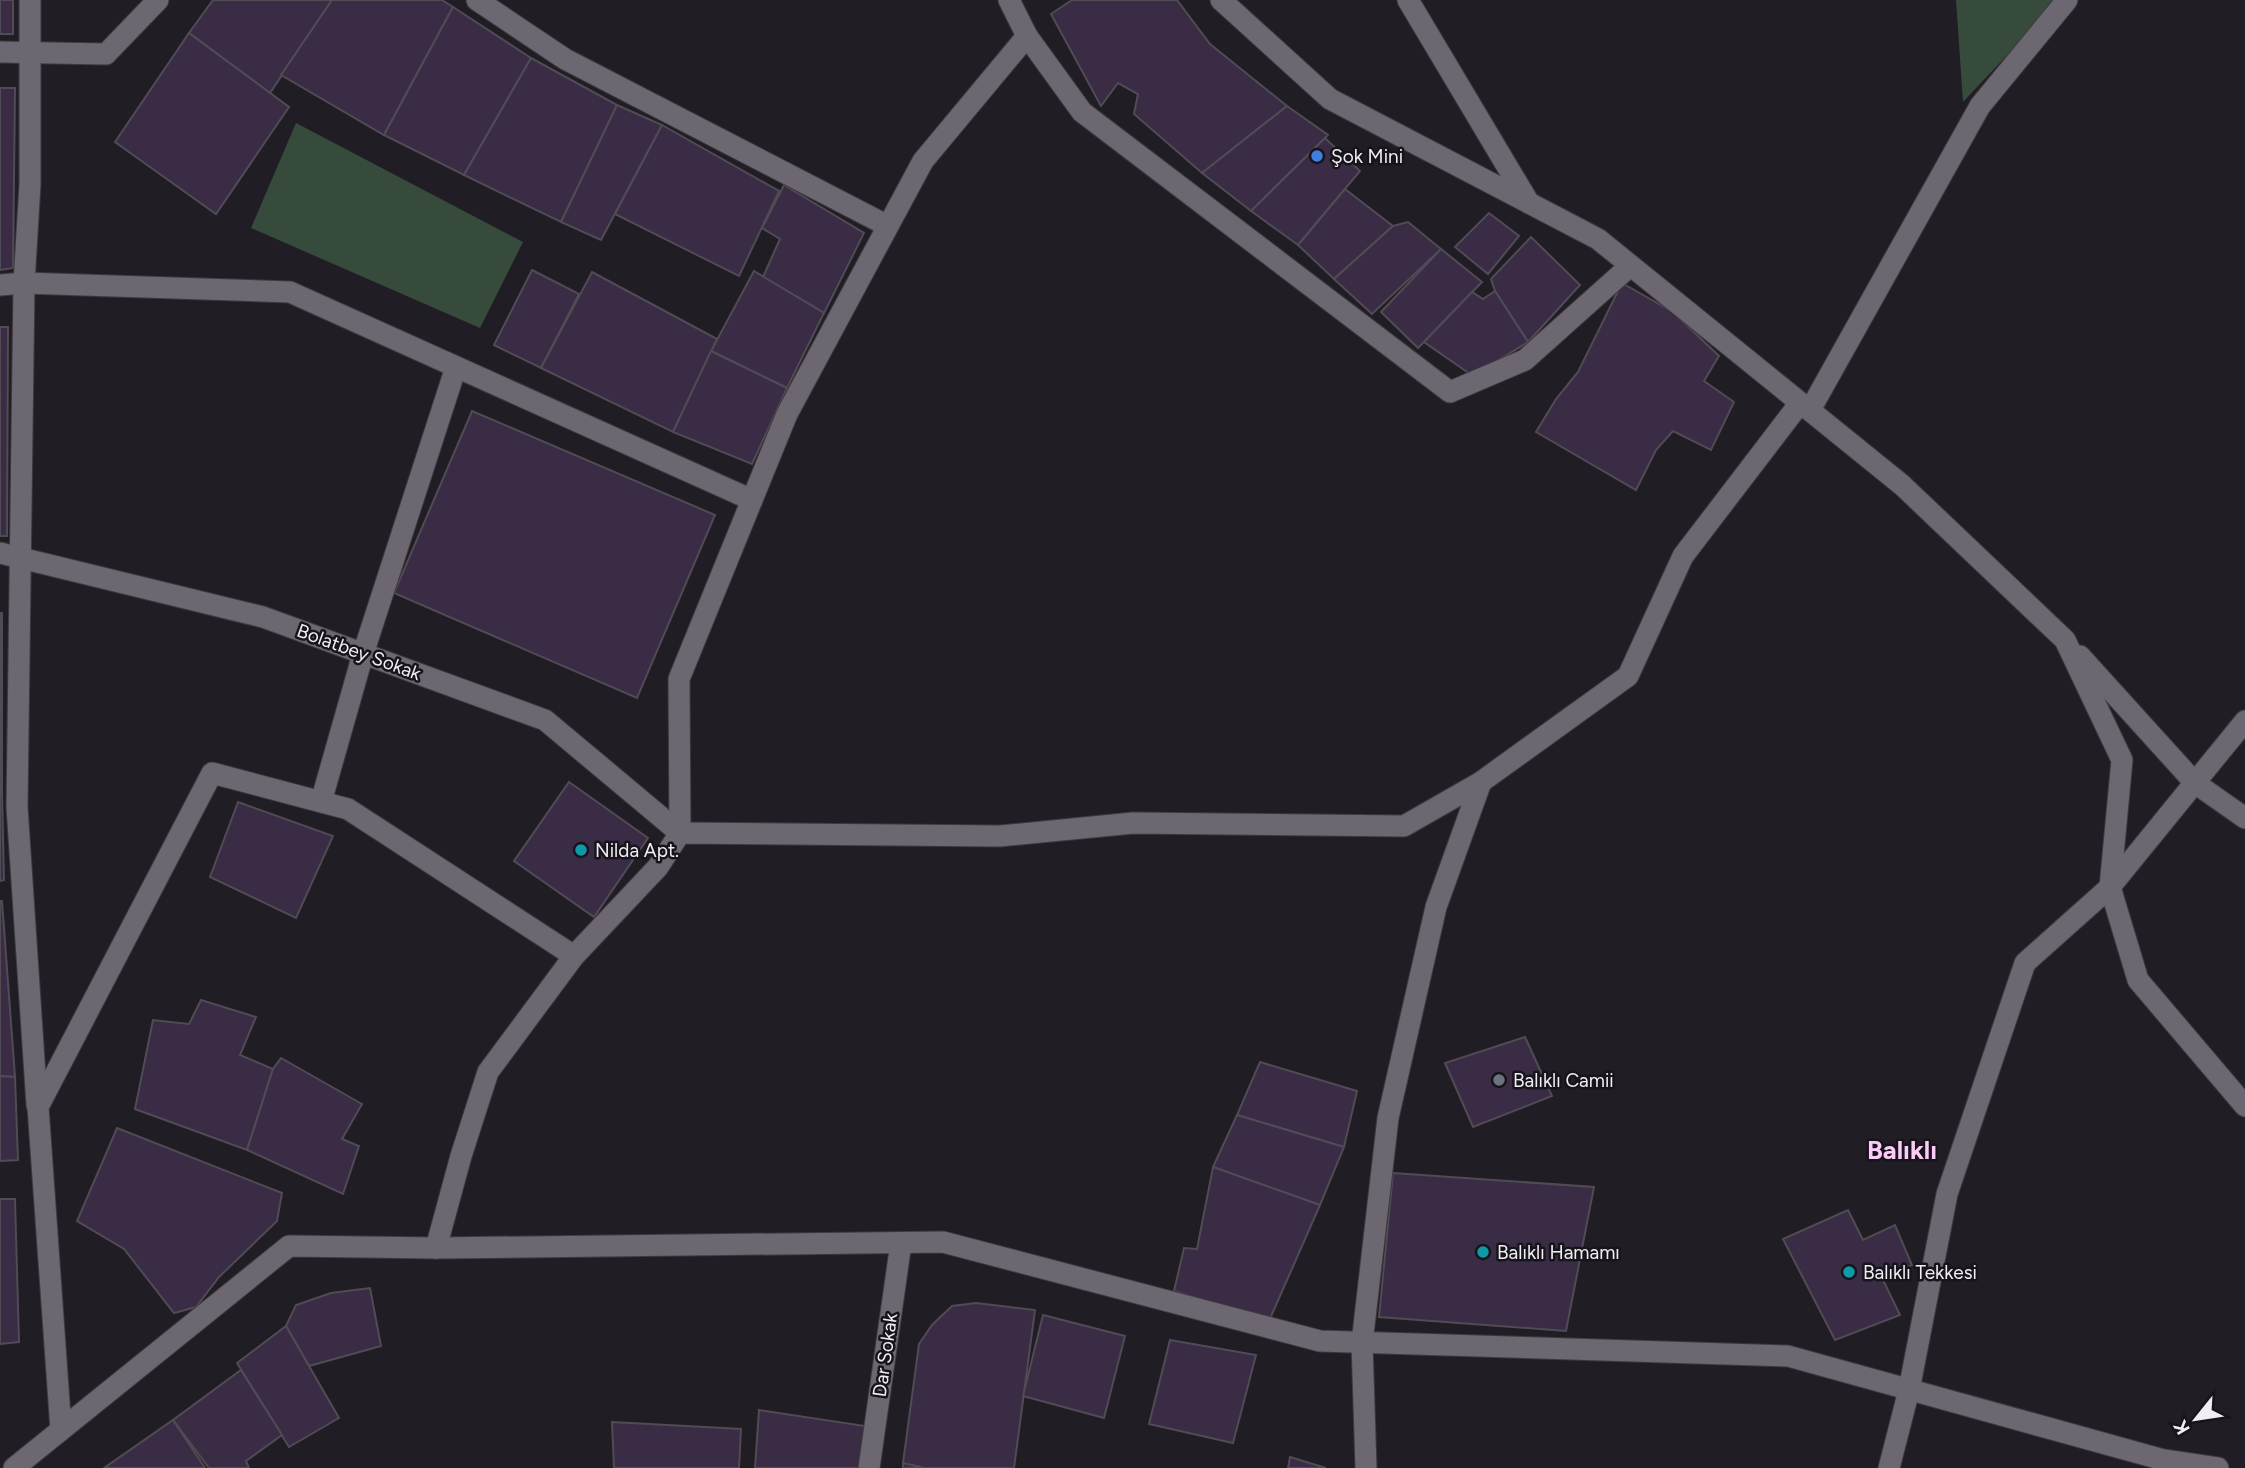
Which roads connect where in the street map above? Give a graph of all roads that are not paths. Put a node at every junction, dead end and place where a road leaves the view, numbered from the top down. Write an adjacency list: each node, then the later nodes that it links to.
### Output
1 (30, 0): 10 (street)
2 (158, 0): 10 (street)
3 (477, 0): 12 (street)
4 (1009, 0): 8 (street)
5 (1221, 0): 11 (street)
6 (1408, 0): 11 (street)
7 (2067, 0): 17 (street)
8 (1027, 36): 12 (street); 13 (street)
9 (0, 52): 10 (street)
10 (30, 52): 14 (street)
11 (1529, 203): 13 (street)
12 (888, 226): 18 (street)
13 (1630, 266): 17 (street)
14 (24, 283): 15 (street); 16 (street); 19 (street)
15 (0, 285)
16 (456, 367): 18 (street); 21 (street)
17 (1805, 407): 20 (street); 23 (street)
18 (752, 500): 27 (street)
19 (9, 555): 21 (street, Bolatbey Sokak); 31 (street)
20 (2066, 640): 24 (street); 28 (street)
21 (363, 654): 25 (street); 27 (street, Bolatbey Sokak)
22 (2245, 722): 24 (street)
23 (1481, 782): 27 (street); 34 (street)
24 (2195, 783): 26 (street); 28 (street)
25 (321, 802): 29 (street); 31 (street)
26 (2245, 818)
27 (680, 833): 29 (street)
28 (2110, 887): 30 (street); 35 (street)
29 (574, 956): 33 (street)
30 (2245, 1106)
31 (38, 1107): 36 (street)
32 (901, 1243): 33 (street); 34 (street); 38 (street, Dar Sokak)
33 (436, 1248): 36 (street)
34 (1362, 1343): 35 (street); 39 (street)
35 (1909, 1390): 40 (street); 41 (street)
36 (61, 1430): 37 (street)
37 (14, 1468)
38 (869, 1468)
39 (1366, 1468)
40 (1889, 1468)
41 (2218, 1468)

